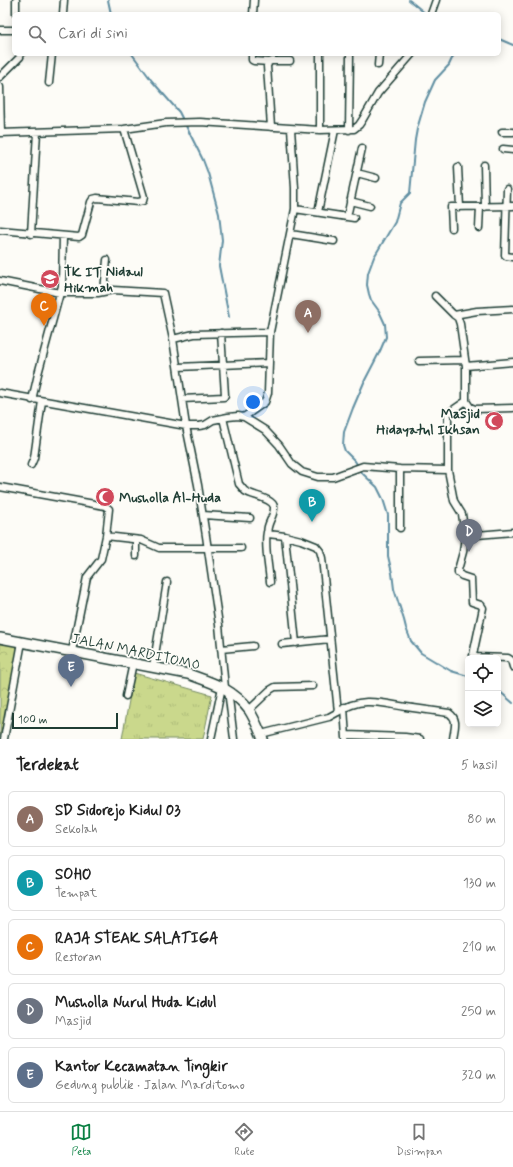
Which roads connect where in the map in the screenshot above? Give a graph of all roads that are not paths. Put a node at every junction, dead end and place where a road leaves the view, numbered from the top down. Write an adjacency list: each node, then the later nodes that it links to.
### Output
1 (16, 0): 5 (street)
2 (64, 0): 6 (street)
3 (254, 0): 7 (street)
4 (436, 0): 8 (street)
5 (16, 12)
6 (63, 12)
7 (253, 12)
8 (432, 12)
9 (0, 30): 10 (street)
10 (12, 30)
11 (21, 56): 21 (street)
12 (52, 56): 22 (street)
13 (252, 56): 19 (street)
14 (320, 56): 27 (street)
15 (350, 56): 29 (street)
16 (379, 56): 20 (street)
17 (410, 56): 29 (street)
18 (290, 61): 19 (street)
19 (269, 62): 25 (street)
20 (378, 65)
21 (0, 77)
22 (49, 82)
23 (0, 87): 33 (street)
24 (124, 128): 25 (street); 30 (street); 56 (street)
25 (271, 128): 26 (street)
26 (291, 129): 27 (street); 47 (street)
27 (320, 130): 28 (street)
28 (335, 130): 29 (street); 48 (street)
29 (349, 130)
30 (37, 132): 33 (street); 54 (street)
31 (502, 132): 32 (street)
32 (513, 132)
33 (1, 133)
34 (362, 148): 39 (street)
35 (503, 149): 36 (street)
36 (513, 150)
37 (484, 165): 46 (street)
38 (458, 167): 45 (street)
39 (357, 173): 40 (street); 42 (street)
40 (376, 178)
41 (507, 190): 44 (street)
42 (350, 201): 43 (street); 49 (street)
43 (370, 206)
44 (510, 206): 46 (street); 58 (street)
45 (460, 207): 46 (street); 51 (street)
46 (483, 207): 52 (street)
47 (295, 209): 48 (street); 55 (street)
48 (318, 212): 49 (street)
49 (346, 217): 50 (street)
50 (354, 218)
51 (452, 228)
52 (479, 228)
53 (0, 230): 54 (street)
54 (31, 234): 56 (street)
55 (291, 234): 57 (street); 66 (street)
56 (63, 236): 62 (street)
57 (334, 241)
58 (513, 257)
59 (107, 260): 61 (street)
60 (0, 281): 62 (street)
61 (104, 291): 62 (street); 68 (street)
62 (60, 293): 77 (street)
63 (435, 296): 65 (street)
64 (513, 309): 65 (street)
65 (454, 315): 72 (street)
66 (270, 332): 67 (street); 71 (street)
67 (221, 333): 68 (street); 73 (street)
68 (173, 339): 74 (street)
69 (419, 361): 72 (street)
70 (513, 362): 72 (street)
71 (268, 363): 73 (street); 81 (street)
72 (466, 363): 79 (street)
73 (223, 365): 74 (street); 76 (street)
74 (178, 367): 76 (street)
75 (0, 393): 77 (street)
76 (182, 399): 83 (street)
77 (32, 400): 78 (street)
78 (42, 401): 83 (street); 84 (street)
79 (466, 401): 80 (street); 86 (street)
80 (513, 408)
81 (244, 417): 82 (street); 85 (street)
82 (223, 418): 83 (street); 91 (street)
83 (186, 426): 88 (street)
84 (31, 465)
85 (400, 469): 86 (street); 90 (street)
86 (448, 470): 95 (street)
87 (0, 487): 93 (street)
88 (203, 515): 89 (street); 97 (street)
89 (250, 518)
90 (400, 528)
91 (267, 532): 94 (street); 101 (street)
92 (513, 532): 95 (street)
93 (106, 536): 96 (street); 109 (street)
94 (285, 536): 103 (street); 105 (street)
95 (465, 536): 112 (street)
96 (136, 540): 97 (street); 99 (street)
97 (208, 548): 98 (street); 108 (street)
98 (241, 548)
99 (136, 556)
100 (167, 582): 111 (street)
101 (270, 582)
102 (0, 638): 104 (street, JALAN MARDITOMO)
103 (330, 639): 105 (street); 118 (street)
104 (22, 642): 109 (street, JALAN MARDITOMO); 121 (street)
105 (296, 643): 106 (street)
106 (282, 644)
107 (253, 646): 108 (street)
108 (221, 649): 114 (street)
109 (72, 651): 110 (street, JALAN MARDITOMO)
110 (133, 663): 111 (street, JALAN MARDITOMO); 115 (street)
111 (154, 667): 114 (street, JALAN MARDITOMO)
112 (513, 667)
113 (313, 686): 117 (street)
114 (225, 688): 117 (street, JALAN MARDITOMO); 122 (street); 123 (street)
115 (126, 696)
116 (344, 707): 118 (street); 120 (street); 125 (street)
117 (249, 710): 119 (street, JALAN MARDITOMO)
118 (338, 712): 119 (street)
119 (262, 736)
120 (346, 737): 124 (street)
121 (4, 739)
122 (211, 739)
123 (234, 739)
124 (420, 739)
125 (453, 739)

